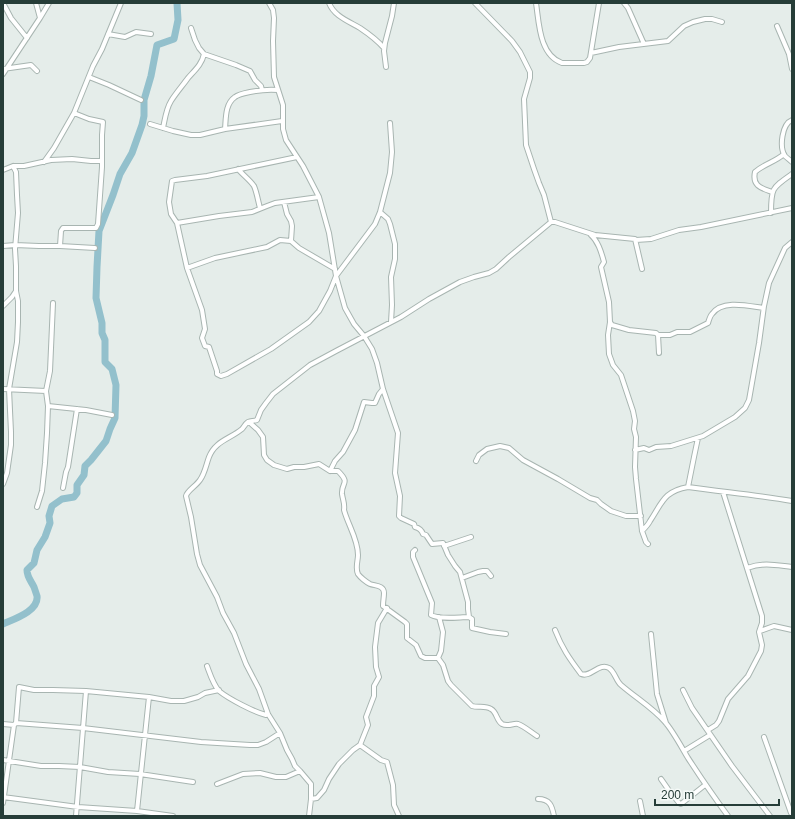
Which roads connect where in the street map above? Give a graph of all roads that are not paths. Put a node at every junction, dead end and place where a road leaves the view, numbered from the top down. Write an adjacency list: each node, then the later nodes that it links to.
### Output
1 (3, 3): 18 (street)
2 (36, 3): 12 (street)
3 (49, 3): 12 (street)
4 (121, 3): 16 (street)
5 (329, 3): 20 (street)
6 (394, 3): 20 (street)
7 (475, 3): 55 (street)
8 (536, 3): 21 (street)
9 (599, 3): 21 (street)
10 (624, 3): 19 (street)
11 (271, 4): 30 (street)
12 (40, 18): 18 (street)
13 (722, 22): 19 (street)
14 (777, 26): 25 (street)
15 (191, 28): 22 (street)
16 (108, 34): 17 (street); 28 (street)
17 (152, 34)
18 (27, 38): 24 (street)
19 (644, 44): 21 (street)
20 (384, 48): 23 (street)
21 (591, 53)
22 (204, 54): 29 (street); 37 (street)
23 (386, 67)
24 (5, 69): 26 (street); 27 (street)
25 (792, 70)
26 (37, 71)
27 (3, 74)
28 (89, 77): 31 (street); 32 (street)
29 (262, 90): 30 (street); 38 (street)
30 (278, 90): 34 (street)
31 (141, 100)
32 (74, 113): 41 (street); 42 (street)
33 (792, 120): 39 (street)
34 (282, 121): 38 (street); 40 (street)
35 (390, 123): 53 (street)
36 (150, 124): 37 (street)
37 (163, 128): 38 (street)
38 (225, 129)
39 (784, 154): 43 (street); 48 (street)
40 (297, 158): 45 (street); 49 (street)
41 (101, 161): 42 (street); 63 (street)
42 (44, 162): 44 (street)
43 (792, 162)
44 (13, 166): 46 (street); 61 (street)
45 (238, 169): 51 (street); 56 (street)
46 (3, 170)
47 (792, 174): 48 (street)
48 (772, 192): 54 (street)
49 (319, 198): 50 (street); 66 (street)
50 (284, 202): 51 (street); 59 (street)
51 (260, 208): 56 (street)
52 (792, 208): 54 (street)
53 (380, 212): 68 (street); 73 (street)
54 (770, 213): 58 (street)
55 (551, 222): 57 (street); 73 (street)
56 (177, 223): 65 (street)
57 (586, 232): 58 (street); 74 (street)
58 (636, 240): 67 (street)
59 (291, 241): 65 (street); 66 (street)
60 (792, 242): 72 (street)
61 (15, 245): 62 (street); 63 (street); 69 (street)
62 (3, 246)
63 (60, 246): 64 (street)
64 (95, 248)
65 (187, 268): 68 (street)
66 (335, 269): 68 (street)
67 (642, 269)
68 (336, 276): 76 (street)
69 (16, 290): 71 (street); 79 (street)
70 (53, 303): 81 (street)
71 (3, 306)
72 (764, 308): 75 (street); 86 (street)
73 (391, 322): 76 (street)
74 (610, 322): 75 (street); 87 (street)
75 (658, 335): 77 (street)
76 (364, 336): 80 (street); 85 (street)
77 (659, 353)
78 (3, 389): 79 (street)
79 (9, 389): 81 (street); 90 (street)
80 (382, 389): 89 (street); 100 (street)
81 (46, 391): 82 (street)
82 (48, 406): 83 (street); 95 (street)
83 (77, 409): 84 (street); 92 (street)
84 (112, 415)
85 (248, 422): 89 (street); 120 (street)
86 (698, 438): 87 (street); 91 (street)
87 (635, 450): 96 (street)
88 (476, 461): 96 (street)
89 (330, 471): 106 (street)
90 (3, 484)
91 (688, 487): 93 (street); 97 (street)
92 (63, 488)
93 (723, 492): 94 (street); 103 (street)
94 (792, 501)
95 (37, 507)
96 (640, 516): 97 (street)
97 (642, 531): 99 (street)
98 (471, 537): 100 (street)
99 (648, 544)
100 (444, 546): 105 (street)
101 (415, 550): 107 (street)
102 (792, 567): 103 (street)
103 (747, 568): 111 (street)
104 (491, 576): 105 (street)
105 (462, 578): 108 (street)
106 (387, 608): 114 (street); 130 (street)
107 (439, 617): 108 (street); 114 (street)
108 (469, 617): 112 (street)
109 (555, 630): 121 (street)
110 (792, 630): 111 (street)
111 (760, 631): 125 (street)
112 (506, 634)
113 (651, 634): 121 (street)
114 (438, 658): 128 (street)
115 (207, 666): 116 (street)
116 (219, 690): 119 (street); 120 (street)
117 (684, 690): 125 (street)
118 (86, 691): 119 (street); 123 (street); 124 (street)
119 (149, 697): 127 (street)
120 (268, 714): 126 (street)
121 (666, 723): 131 (street)
122 (3, 724): 123 (street)
123 (15, 724): 124 (street); 133 (street)
124 (83, 728): 127 (street); 134 (street)
125 (709, 732): 131 (street); 156 (street)
126 (280, 733): 127 (street); 135 (street)
127 (145, 735): 136 (street)
128 (537, 736)
129 (764, 737): 148 (street)
130 (360, 745): 142 (street); 152 (street)
131 (684, 751): 140 (street)
132 (3, 760): 133 (street)
133 (9, 761): 134 (street); 141 (street)
134 (80, 767): 136 (street); 146 (street)
135 (300, 771): 139 (street); 142 (street)
136 (140, 774): 138 (street); 147 (street)
137 (660, 779): 140 (street)
138 (193, 782)
139 (218, 784)
140 (705, 784): 155 (street)
141 (3, 797): 145 (street); 146 (street)
142 (311, 799): 151 (street)
143 (538, 799): 153 (street)
144 (640, 801): 154 (street)
145 (3, 804)
146 (78, 807): 147 (street); 149 (street)
147 (137, 811): 150 (street)
148 (791, 813): 157 (street)
149 (76, 816)
150 (173, 816)
151 (309, 816)
152 (399, 816)
153 (554, 816)
154 (643, 816)
155 (728, 816)
156 (770, 816)
157 (785, 816)

